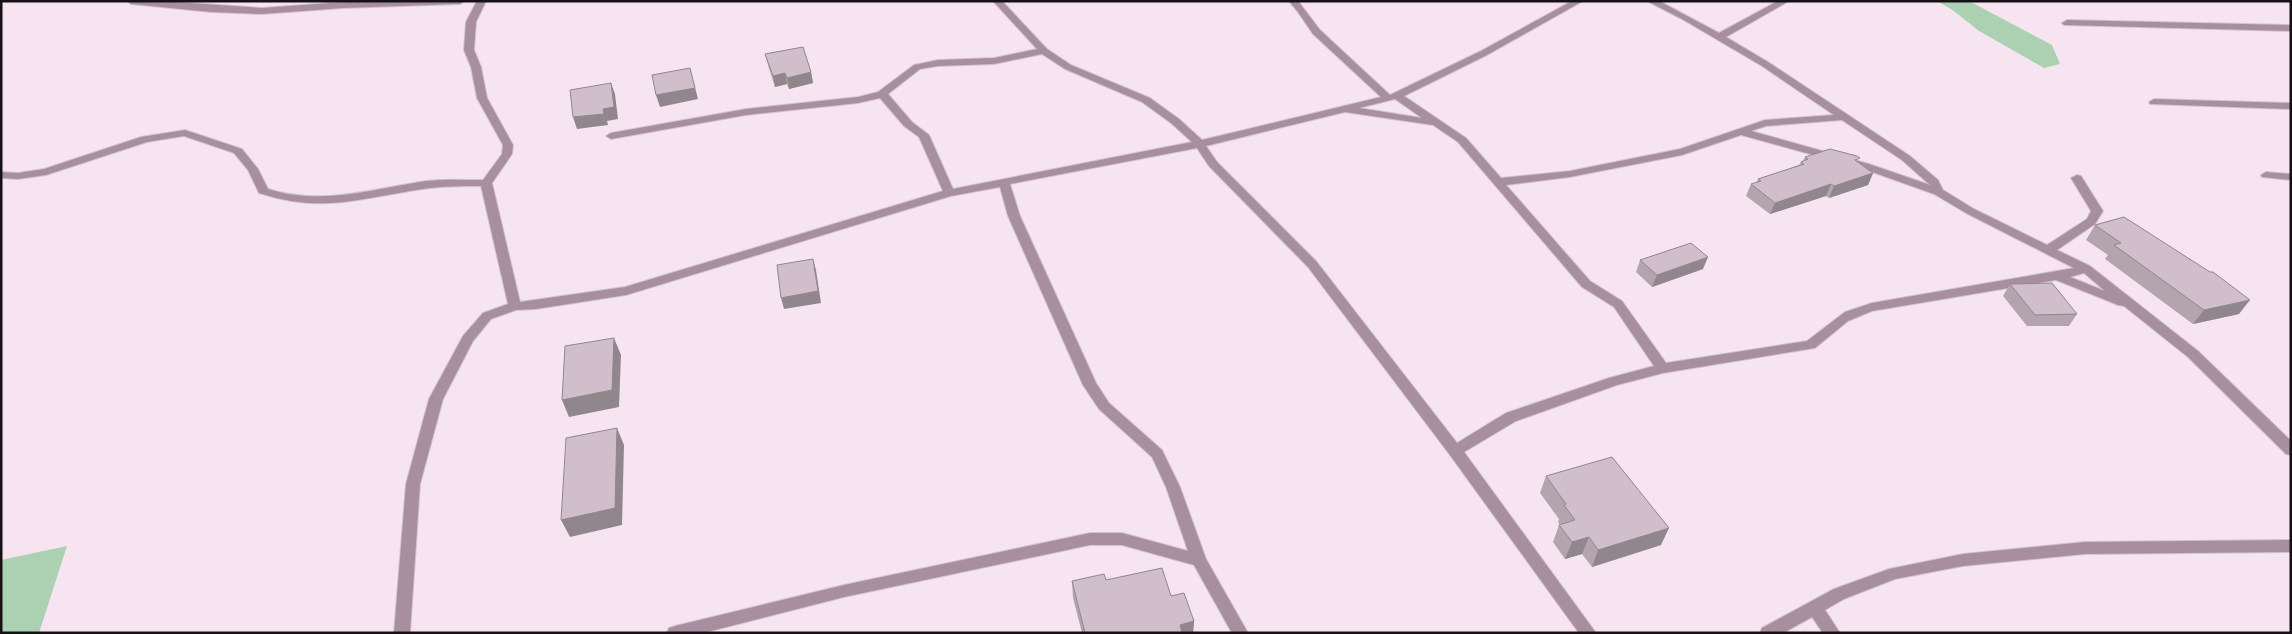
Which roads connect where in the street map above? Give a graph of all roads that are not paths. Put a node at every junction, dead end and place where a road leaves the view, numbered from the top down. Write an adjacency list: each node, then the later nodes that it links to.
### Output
1 (132, 1): 2 (street)
2 (460, 1)
3 (482, 1): 28 (street)
4 (997, 1): 12 (street)
5 (1293, 1): 14 (street)
6 (1579, 1): 14 (street)
7 (1651, 1): 11 (street)
8 (1785, 1): 11 (street)
9 (2067, 22): 10 (street)
10 (2291, 28)
11 (1720, 36): 18 (street)
12 (1044, 51): 13 (street); 22 (street)
13 (882, 94): 21 (street); 31 (street)
14 (1393, 97): 17 (street); 19 (street)
15 (2154, 102): 16 (street)
16 (2291, 106)
17 (1342, 109): 19 (street); 22 (street)
18 (1843, 116): 20 (street); 30 (street)
19 (1436, 123): 27 (street)
20 (1741, 132): 27 (street); 30 (street)
21 (611, 136)
22 (1200, 144): 29 (street); 39 (street)
23 (1, 175): 28 (street)
24 (2266, 175): 25 (street)
25 (2291, 177)
26 (2077, 178): 32 (street)
27 (1499, 182): 37 (street)
28 (486, 183): 35 (street)
29 (1004, 183): 31 (street); 41 (street)
30 (1938, 192): 32 (street)
31 (949, 193): 35 (street)
32 (2048, 250): 33 (street)
33 (2086, 269): 34 (street); 36 (street)
34 (2057, 276): 36 (street); 37 (street)
35 (515, 306): 43 (street)
36 (2137, 308): 38 (street)
37 (1663, 368): 39 (street)
38 (2291, 450)
39 (1455, 451): 46 (street)
40 (2291, 546): 42 (street)
41 (1199, 560): 44 (street); 45 (street)
42 (1814, 608): 47 (street); 48 (street)
43 (402, 633)
44 (675, 633)
45 (1240, 633)
46 (1588, 633)
47 (1768, 633)
48 (1832, 633)

